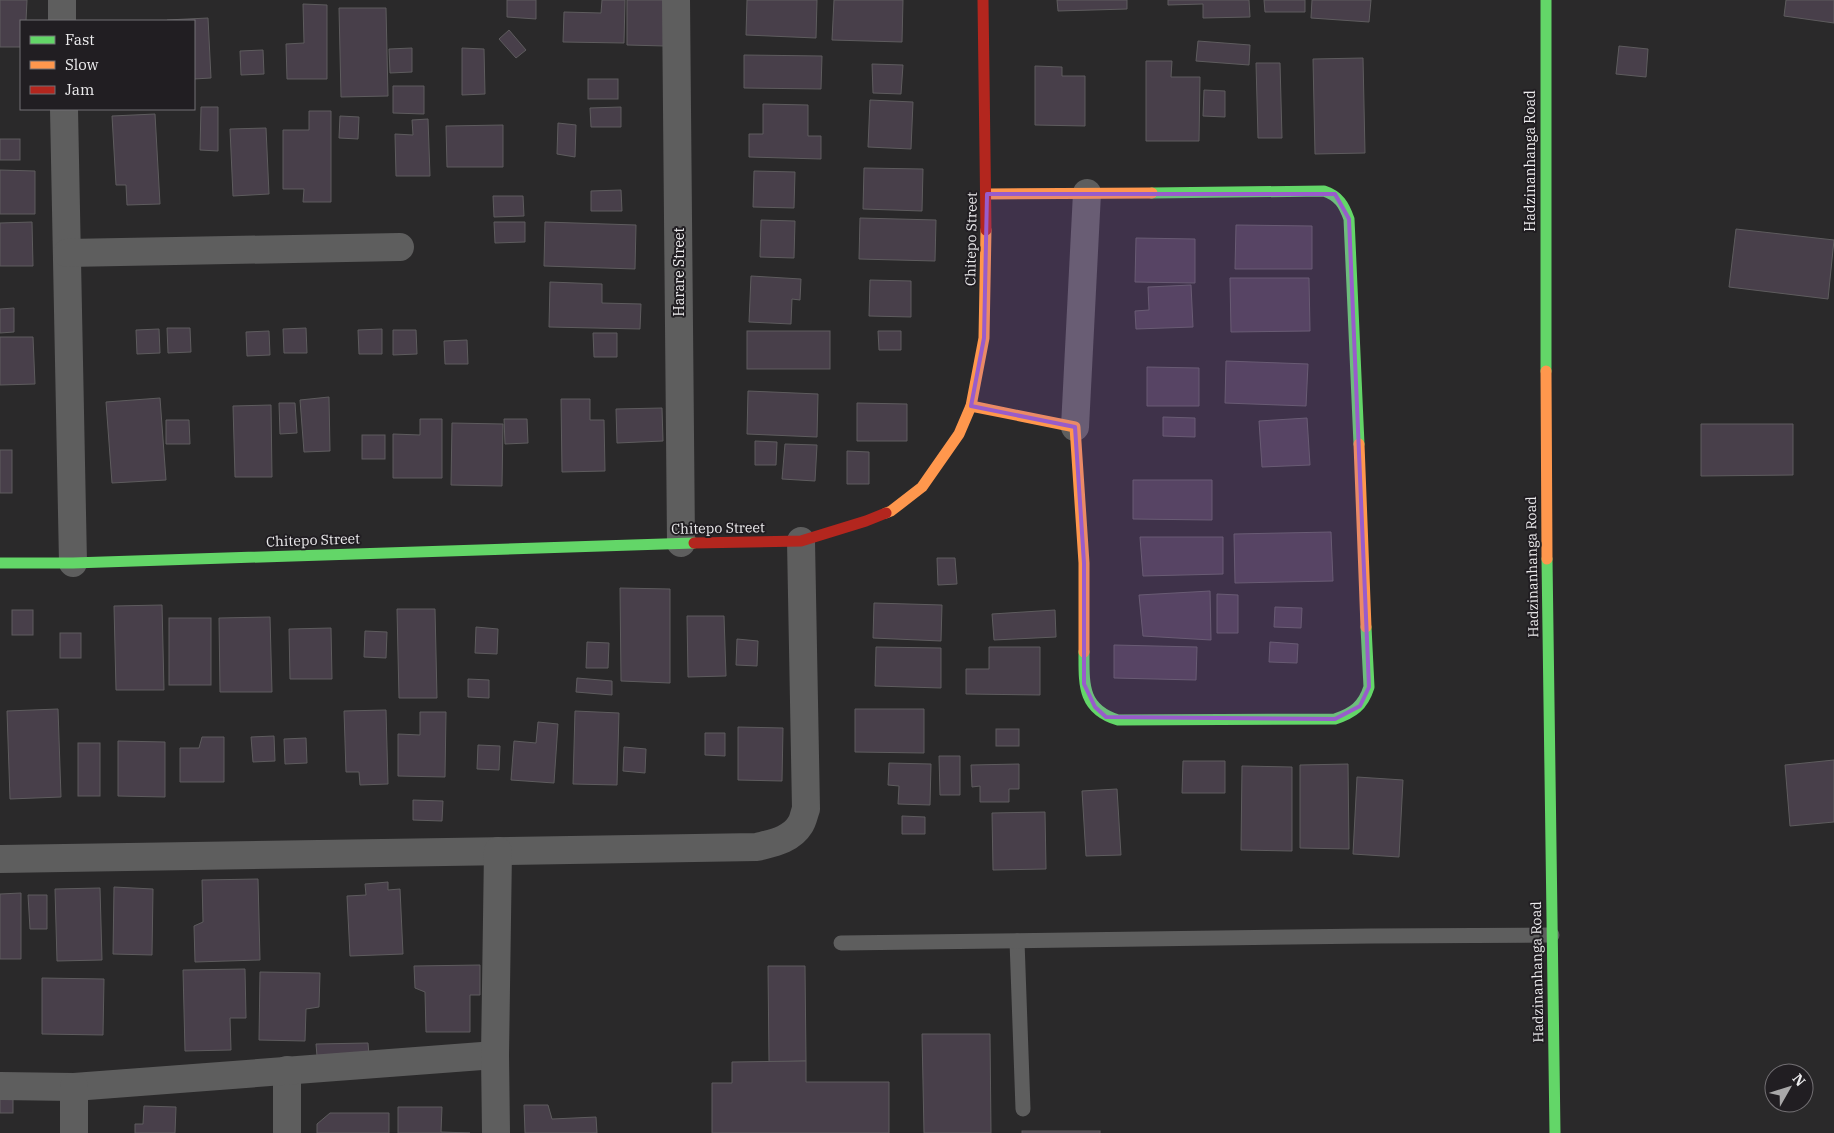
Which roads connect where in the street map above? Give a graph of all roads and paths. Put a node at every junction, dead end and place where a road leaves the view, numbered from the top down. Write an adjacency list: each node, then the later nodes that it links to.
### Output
1 (62, 0): 5 (street)
2 (676, 0): 14 (street, Harare Street)
3 (983, 0): 8 (street, Chitepo Street)
4 (1546, 0): 19 (street, Hadzinanhanga Road)
5 (62, 20)
6 (64, 110): 10 (street)
7 (1087, 193): 8 (street); 12 (street); 12 (street)
8 (987, 194): 11 (street, Chitepo Street)
9 (400, 248): 10 (street)
10 (67, 253): 16 (street)
11 (971, 406): 12 (street); 13 (street, Chitepo Street)
12 (1075, 427)
13 (802, 541): 14 (street, Chitepo Street); 17 (street)
14 (681, 543): 16 (street, Chitepo Street)
15 (0, 563): 16 (street, Chitepo Street)
16 (73, 563)
17 (498, 851): 18 (street); 22 (street)
18 (0, 859)
19 (1552, 936): 20 (lane); 30 (street, Hadzinanhanga Road)
20 (1017, 941): 21 (lane); 26 (lane)
21 (841, 943)
22 (495, 1056): 23 (street); 29 (street)
23 (287, 1070): 25 (street); 28 (street)
24 (0, 1086): 25 (street)
25 (74, 1087): 27 (street)
26 (1023, 1108)
27 (74, 1133)
28 (287, 1133)
29 (496, 1133)
30 (1555, 1133)

